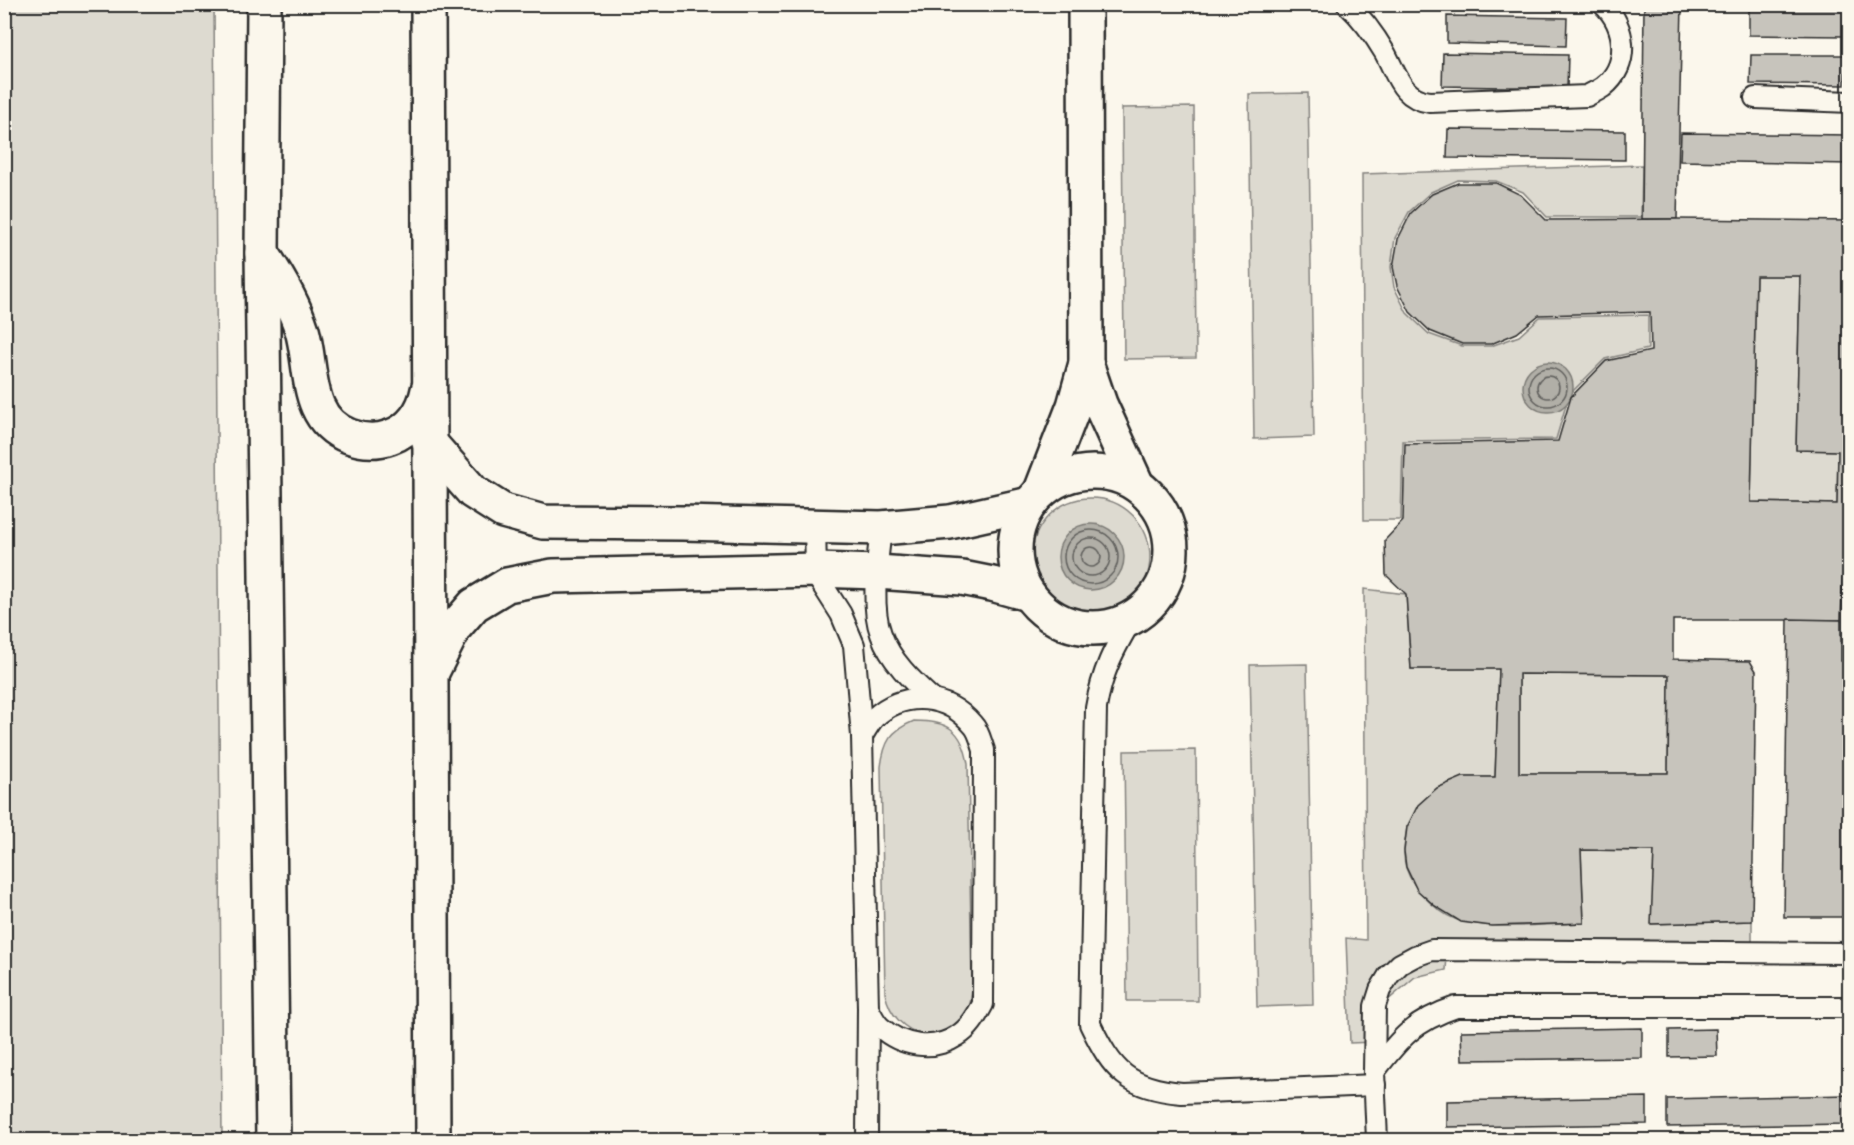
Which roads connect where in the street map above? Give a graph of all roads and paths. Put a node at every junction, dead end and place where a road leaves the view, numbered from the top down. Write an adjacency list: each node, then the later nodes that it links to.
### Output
1 (264, 4): 8 (street)
2 (428, 4): 10 (street)
3 (1085, 4): 9 (street)
4 (1347, 4): 5 (lane)
5 (1603, 4)
6 (1755, 98): 7 (lane)
7 (1850, 102)
8 (262, 253): 10 (street); 29 (street)
9 (1086, 363): 12 (street); 13 (street)
10 (429, 385): 11 (street)
11 (429, 442): 14 (street); 22 (street)
12 (1137, 484): 13 (street); 21 (street)
13 (1036, 497): 16 (street); 20 (street)
14 (683, 523): 15 (street); 19 (street)
15 (815, 526): 16 (street); 17 (lane)
16 (881, 528): 18 (lane)
17 (816, 570): 18 (street); 19 (street); 24 (lane)
18 (877, 572): 20 (street); 23 (lane)
19 (684, 573): 22 (street)
20 (1028, 594): 21 (street)
21 (1133, 617): 28 (lane)
22 (430, 677): 30 (street)
23 (932, 699): 24 (lane); 27 (lane)
24 (862, 736): 27 (lane)
25 (1850, 953): 28 (lane)
26 (1850, 1007): 28 (lane)
27 (867, 1008): 31 (lane)
28 (1374, 1078): 32 (lane)
29 (273, 1140)
30 (433, 1140)
31 (867, 1140)
32 (1377, 1140)

